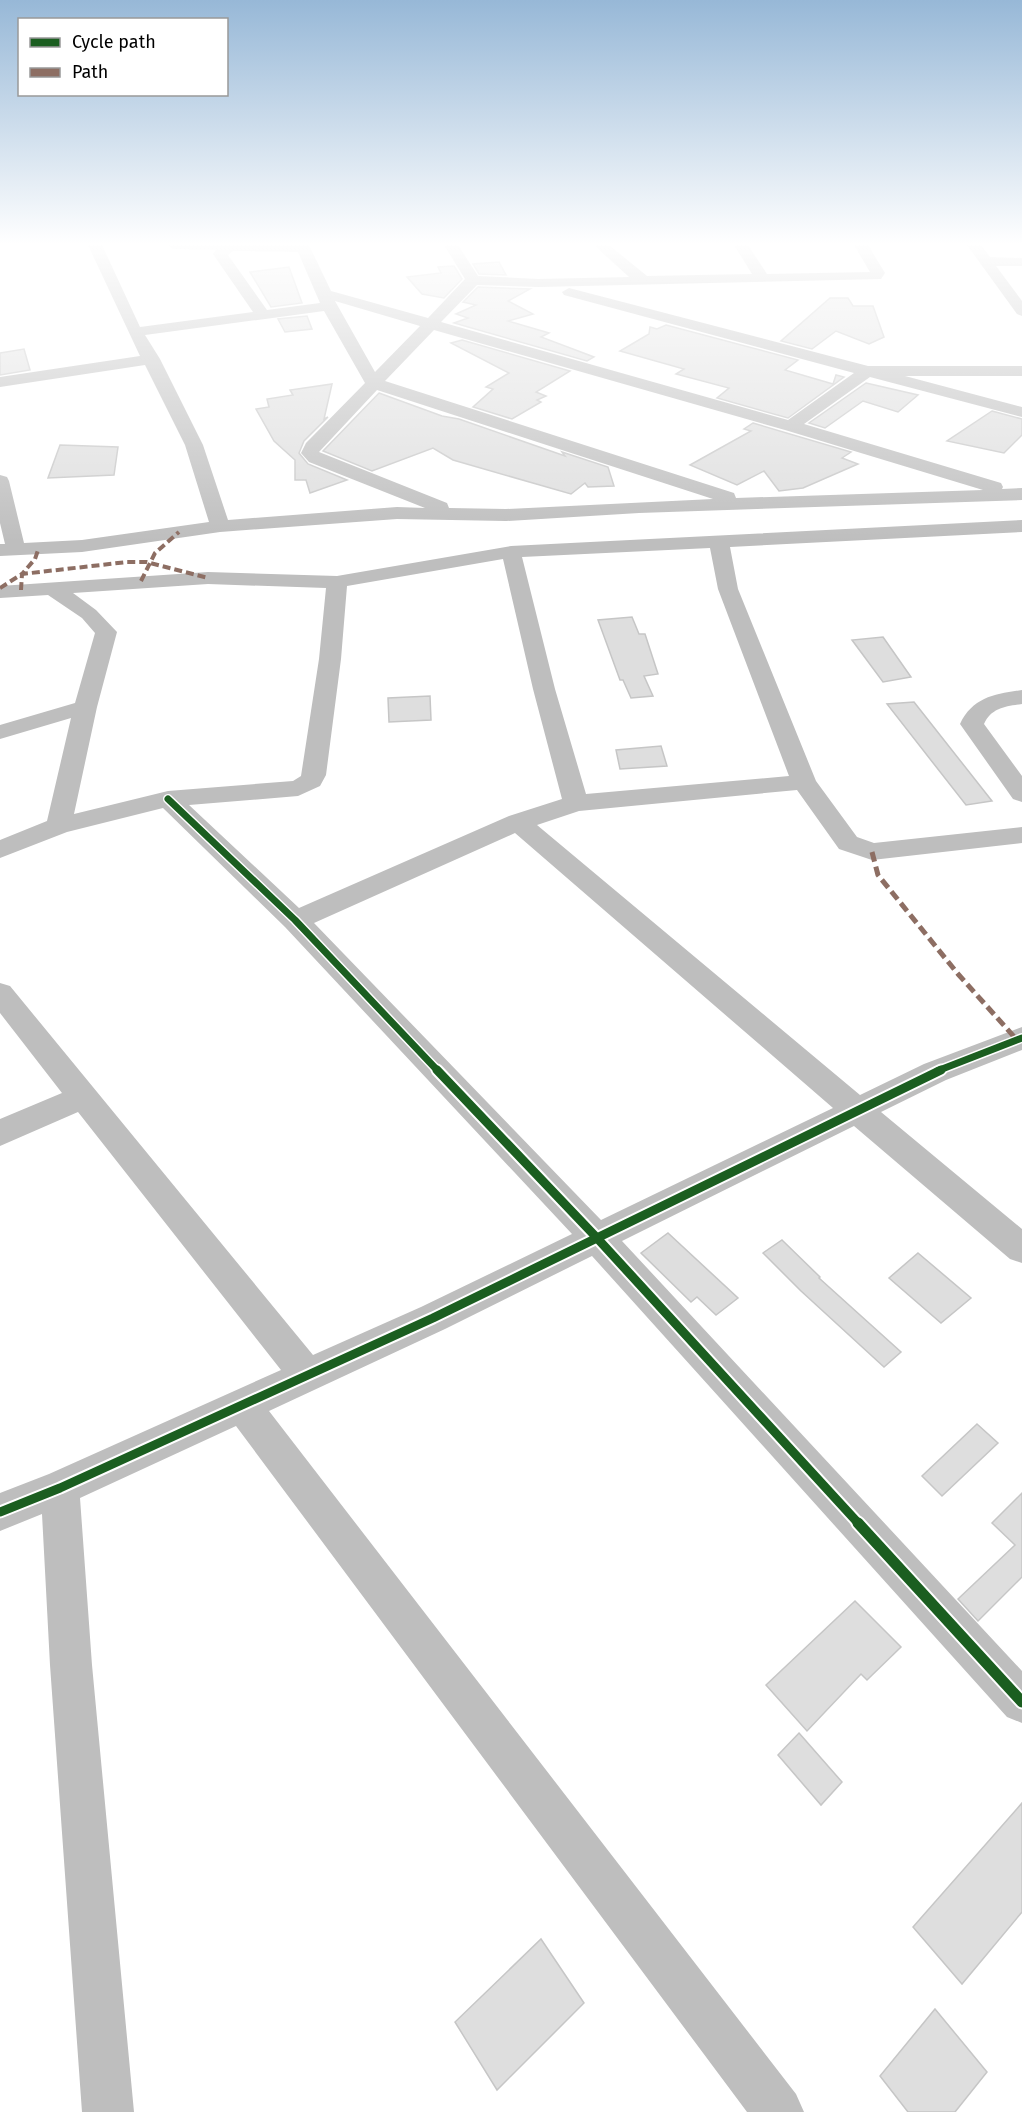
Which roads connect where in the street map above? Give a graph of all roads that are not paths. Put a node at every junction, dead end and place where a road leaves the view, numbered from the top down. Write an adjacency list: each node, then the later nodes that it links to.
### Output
1 (142, 344): 6 (street)
2 (351, 344): 10 (street)
3 (411, 344): 10 (street)
4 (506, 344): 12 (street)
5 (764, 344): 7 (street)
6 (152, 359): 9 (street); 17 (street)
7 (867, 371): 8 (street); 11 (street); 12 (street)
8 (1022, 371)
9 (0, 382)
10 (373, 383): 15 (street); 16 (street)
11 (1022, 412)
12 (791, 426): 14 (street)
13 (0, 481): 20 (street)
14 (1020, 494): 15 (street)
15 (746, 503): 16 (street)
16 (459, 514): 17 (street)
17 (220, 526): 20 (street)
18 (1022, 526): 19 (street)
19 (719, 543): 21 (street); 28 (street)
20 (4, 550)
21 (511, 552): 22 (street); 31 (street)
22 (337, 582): 23 (street); 30 (street)
23 (52, 588): 24 (street); 26 (street)
24 (0, 592)
25 (1022, 697): 29 (street)
26 (85, 707): 27 (street); 33 (street)
27 (0, 732)
28 (804, 782): 31 (street); 34 (street)
29 (1022, 794)
30 (168, 799): 33 (street); 36 (street)
31 (576, 803): 32 (street)
32 (518, 822): 36 (street); 40 (street)
33 (59, 826): 35 (street)
34 (1022, 835)
35 (0, 850)
36 (295, 920): 42 (street)
37 (0, 993): 39 (street)
38 (1022, 1038): 40 (street)
39 (85, 1096): 41 (street); 44 (street)
40 (858, 1109): 42 (street); 43 (street)
41 (0, 1133)
42 (597, 1238): 44 (street); 48 (street)
43 (1022, 1249)
44 (308, 1375): 45 (street)
45 (242, 1405): 46 (street); 50 (street)
46 (60, 1488): 47 (street); 49 (street)
47 (0, 1512)
48 (1022, 1702)
49 (108, 2112)
50 (778, 2112)

